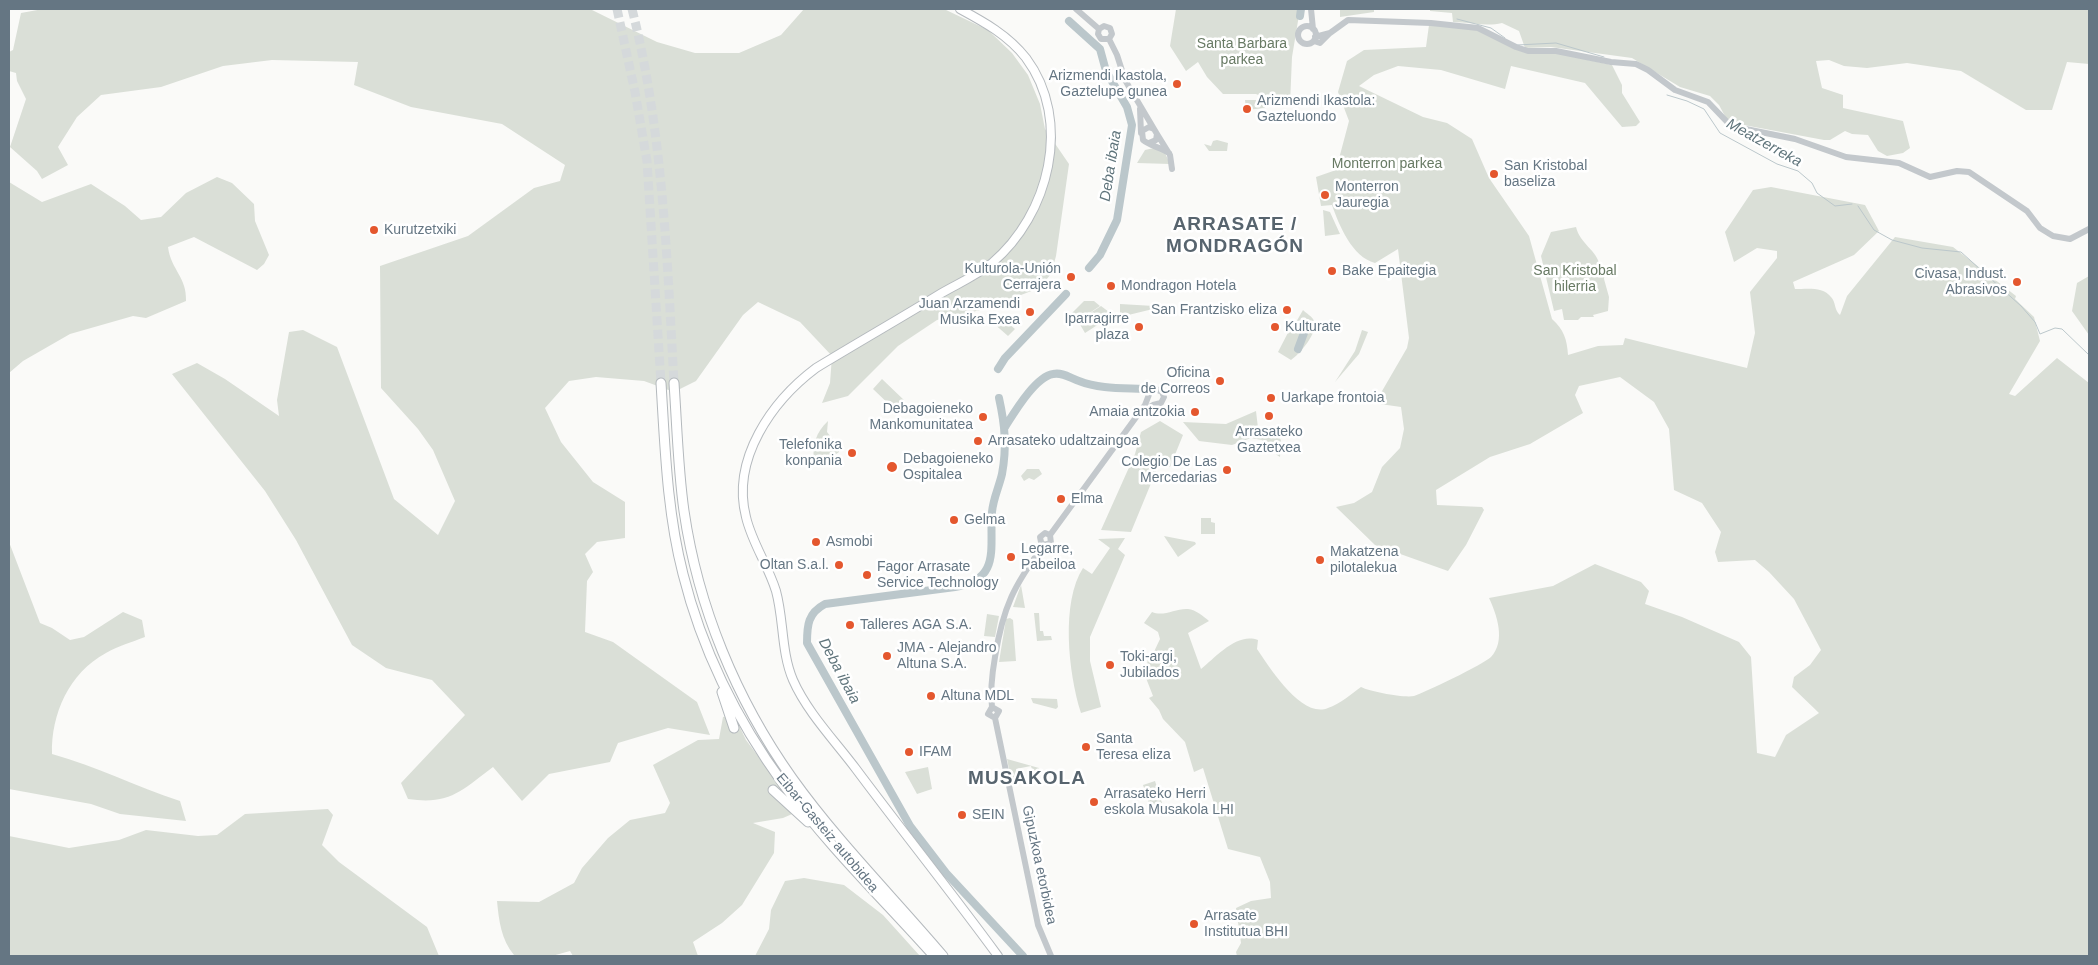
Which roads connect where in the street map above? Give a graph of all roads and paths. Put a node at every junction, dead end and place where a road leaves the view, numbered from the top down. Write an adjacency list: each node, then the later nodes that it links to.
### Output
1 (960, 9): 25 (main road)
2 (1076, 9): 5 (street)
3 (1311, 10): 4 (street); 6 (street)
4 (1305, 27): 6 (street); 8 (street)
5 (1099, 29): 7 (street); 7 (street)
6 (1313, 29): 8 (street)
7 (1109, 39): 9 (street)
8 (1314, 39): 15 (street)
9 (1140, 107): 10 (street); 11 (street)
10 (1156, 132): 11 (street); 12 (street); 13 (street)
11 (1141, 133): 12 (street)
12 (1149, 143): 13 (street)
13 (1168, 153): 14 (street)
14 (1172, 169)
15 (2089, 229)
16 (661, 382): 19 (highway, Eibar-Gasteiz autobidea)
17 (674, 384): 24 (highway, Eibar-Gasteiz autobidea)
18 (1150, 402): 26 (street, Gipuzkoa etorbidea)
19 (718, 672): 20 (highway); 22 (highway, Eibar-Gasteiz autobidea)
20 (734, 728)
21 (773, 790): 22 (highway)
22 (826, 837): 23 (highway, Eibar-Gasteiz autobidea)
23 (934, 956)
24 (943, 956)
25 (998, 956)
26 (1051, 956)

